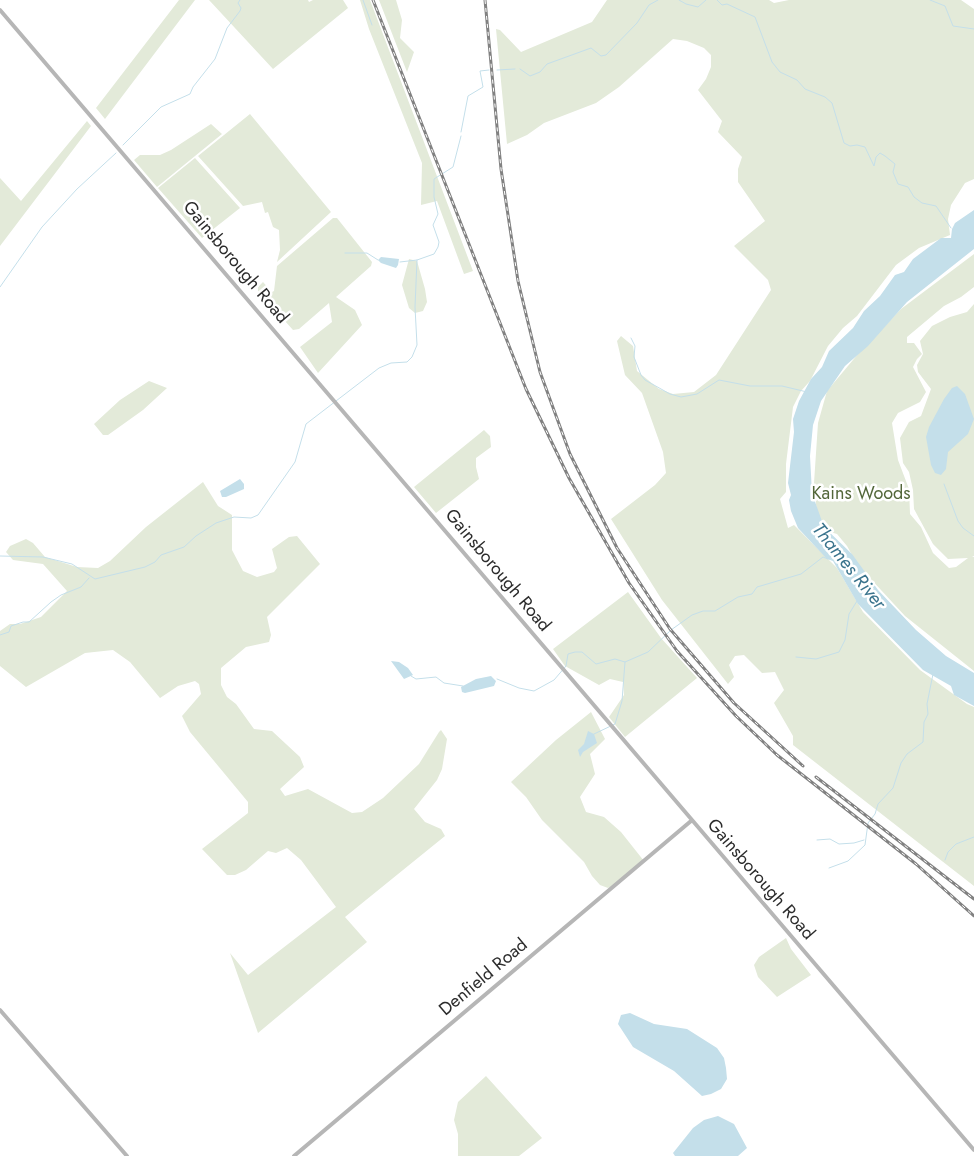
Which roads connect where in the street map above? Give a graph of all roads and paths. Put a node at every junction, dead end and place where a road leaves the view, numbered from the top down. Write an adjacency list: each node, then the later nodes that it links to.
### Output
1 (0, 10): 2 (main road, Gainsborough Road)
2 (691, 821): 4 (main road, Gainsborough Road); 6 (main road, Denfield Road)
3 (0, 1010): 5 (main road)
4 (974, 1150)
5 (127, 1156)
6 (294, 1156)

